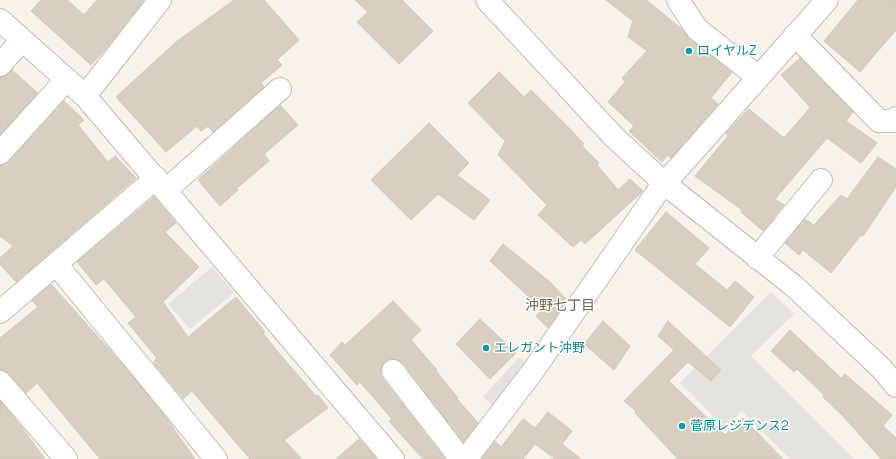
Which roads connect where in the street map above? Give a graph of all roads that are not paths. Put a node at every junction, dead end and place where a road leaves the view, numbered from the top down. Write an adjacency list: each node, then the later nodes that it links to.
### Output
1 (160, 0): 12 (street)
2 (486, 0): 16 (street)
3 (678, 0): 9 (street)
4 (827, 0): 6 (street)
5 (0, 20): 7 (street)
6 (795, 35): 9 (street); 13 (street)
7 (22, 40): 8 (street); 10 (street)
8 (0, 65)
9 (758, 77): 16 (street)
10 (67, 80): 12 (street); 14 (street)
11 (280, 89): 17 (street)
12 (86, 96): 17 (street)
13 (896, 118)
14 (0, 153)
15 (821, 180): 18 (street)
16 (664, 183): 18 (street); 28 (street)
17 (161, 184): 19 (street); 26 (street)
18 (757, 258): 23 (street)
19 (56, 264): 20 (street); 25 (street)
20 (0, 312)
21 (393, 371): 27 (street)
22 (0, 382): 24 (street)
23 (896, 386)
24 (66, 459)
25 (216, 459)
26 (393, 459)
27 (461, 459)
28 (466, 459)

